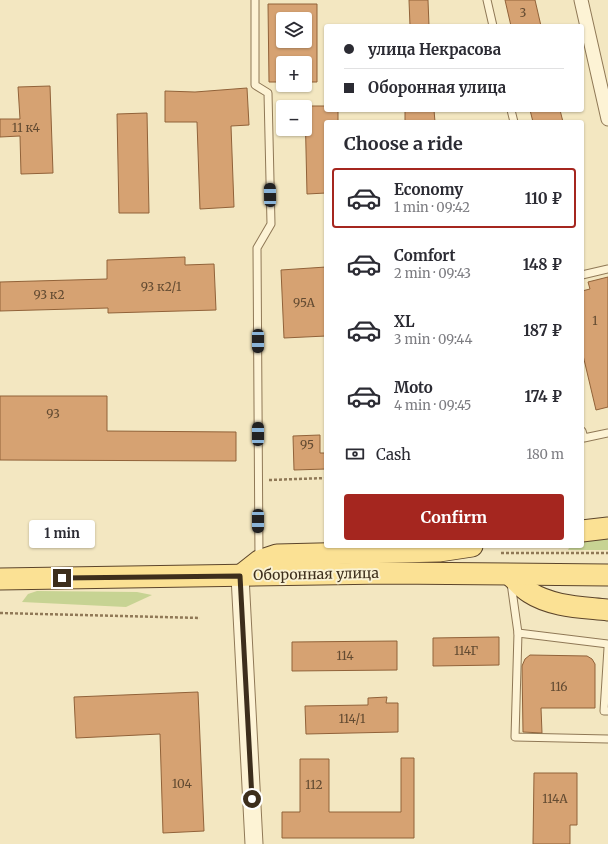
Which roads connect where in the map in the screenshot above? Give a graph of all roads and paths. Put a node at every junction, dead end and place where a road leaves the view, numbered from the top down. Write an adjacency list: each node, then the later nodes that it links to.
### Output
1 (255, 0): 11 (lane)
2 (487, 0): 4 (lane)
3 (582, 0): 5 (street)
4 (493, 24)
5 (608, 119)
6 (608, 269): 7 (lane)
7 (584, 275)
8 (608, 432): 9 (lane)
9 (584, 438)
10 (324, 478): 11 (path)
11 (258, 480): 18 (lane)
12 (608, 528): 13 (main road)
13 (584, 531)
14 (459, 548): 15 (main road)
15 (439, 551): 18 (main road); 19 (main road); 20 (main road)
16 (501, 553): 17 (path)
17 (608, 553)
18 (252, 571): 19 (main road, Оборонная улица); 22 (main road, Оборонная улица); 31 (street)
19 (387, 573): 20 (main road, Оборонная улица)
20 (501, 574): 21 (main road, Оборонная улица); 23 (main road); 26 (lane)
21 (608, 575)
22 (0, 579)
23 (608, 610)
24 (0, 614): 25 (path)
25 (200, 618)
26 (518, 633): 27 (lane); 30 (lane)
27 (608, 644)
28 (608, 648): 29 (lane)
29 (608, 711)
30 (608, 739)
31 (254, 844)

